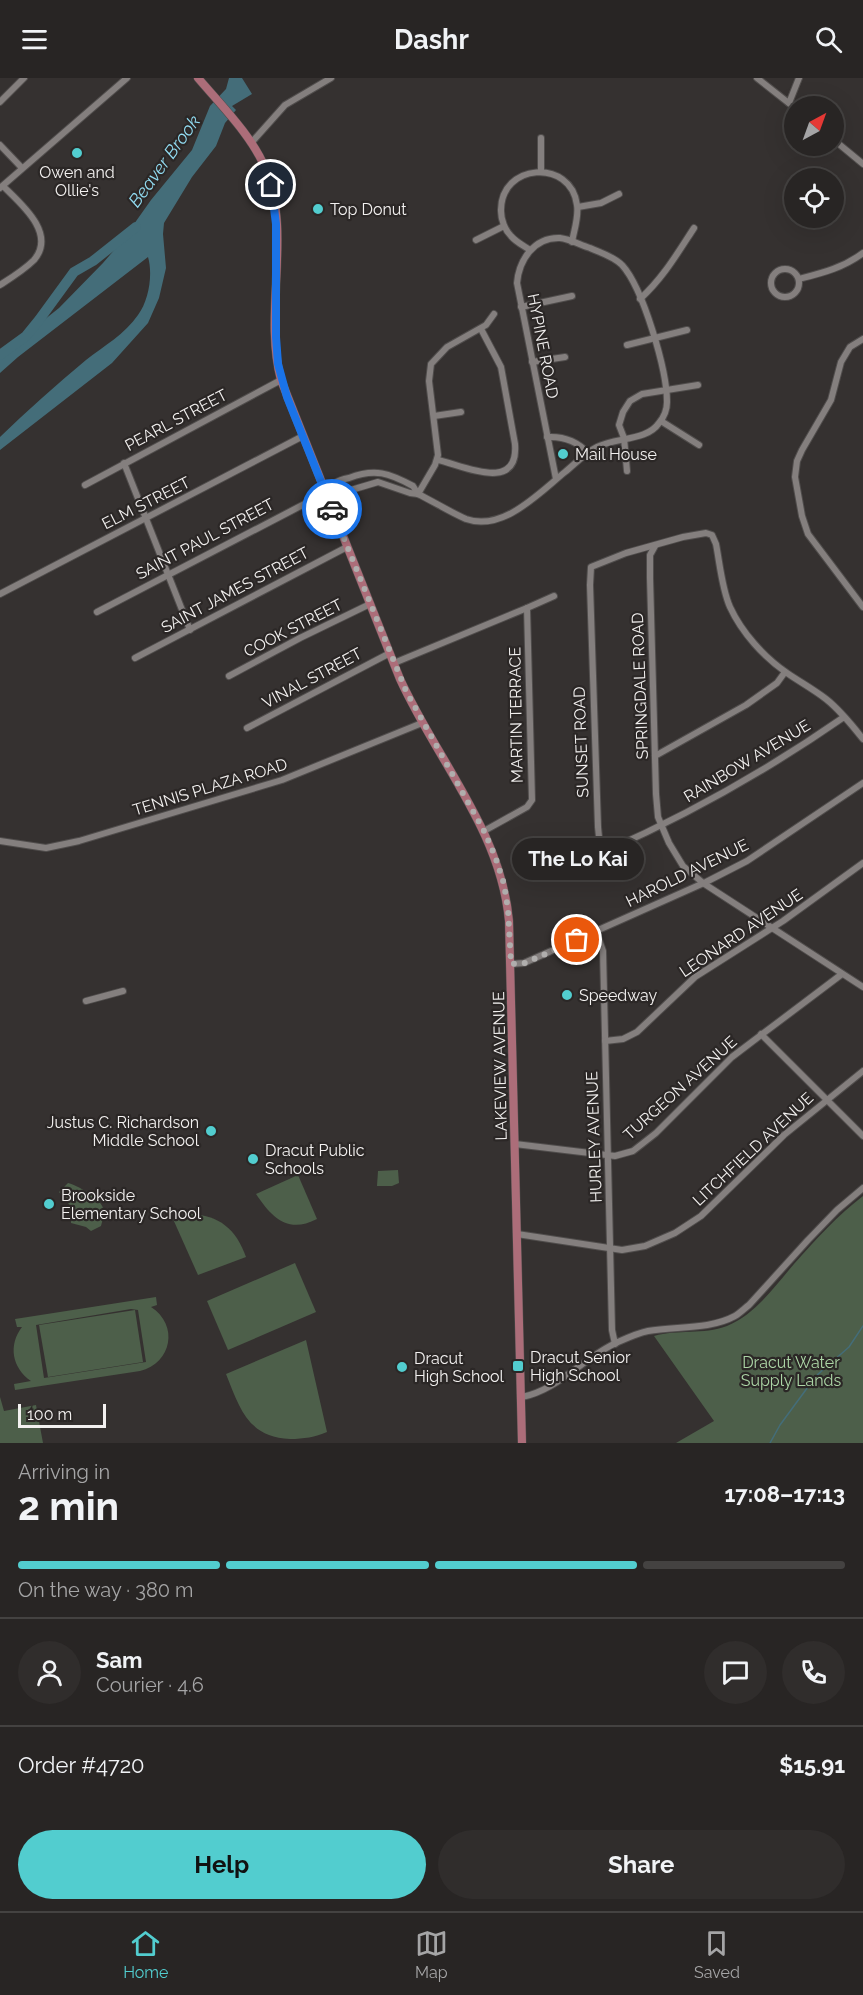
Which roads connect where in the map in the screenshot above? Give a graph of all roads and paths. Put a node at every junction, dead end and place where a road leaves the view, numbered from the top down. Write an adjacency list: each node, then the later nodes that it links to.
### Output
1 (24, 78): 9 (street)
2 (127, 78): 15 (street)
3 (198, 78): 11 (main road, LAKEVIEW AVENUE)
4 (331, 78): 11 (street)
5 (757, 78): 8 (street)
6 (799, 78): 7 (street)
7 (792, 96)
8 (784, 99)
9 (1, 100)
10 (541, 138): 16 (street)
11 (251, 143): 39 (main road, LAKEVIEW AVENUE)
12 (0, 145): 15 (street)
13 (844, 148): 14 (street)
14 (863, 164)
15 (22, 168): 17 (street)
16 (540, 172): 19 (street); 20 (street)
17 (1, 187): 27 (street)
18 (619, 194): 19 (street)
19 (578, 207): 23 (street)
20 (504, 226): 22 (street); 24 (street)
21 (694, 228): 29 (street)
22 (476, 240)
23 (572, 242): 24 (street); 29 (street)
24 (530, 250): 30 (street, HYPINE ROAD)
25 (863, 253): 26 (street)
26 (799, 279): 26 (street)
27 (0, 285)
28 (572, 296): 30 (street)
29 (640, 299): 34 (street)
30 (521, 307): 38 (street, HYPINE ROAD)
31 (494, 314): 32 (street)
32 (481, 328): 43 (street); 50 (street)
33 (687, 330): 34 (street)
34 (655, 338): 36 (street); 41 (street)
35 (863, 339): 64 (street)
36 (627, 345)
37 (565, 357): 38 (street)
38 (532, 362): 46 (street, HYPINE ROAD)
39 (281, 380): 45 (main road, LAKEVIEW AVENUE); 51 (street, PEARL STREET)
40 (698, 385): 41 (street)
41 (666, 390): 44 (street); 47 (street)
42 (460, 412): 43 (street)
43 (434, 416): 50 (street)
44 (661, 421): 47 (street); 48 (street)
45 (303, 436): 55 (main road, LAKEVIEW AVENUE); 57 (street, ELM STREET)
46 (548, 438): 49 (street); 53 (street, HYPINE ROAD)
47 (624, 438): 49 (street); 52 (street)
48 (699, 445)
49 (588, 453): 53 (street)
50 (438, 460): 56 (street)
51 (124, 463): 54 (street, PEARL STREET); 57 (street)
52 (627, 471)
53 (556, 479): 56 (street)
54 (85, 485)
55 (326, 493): 56 (street); 56 (street); 59 (main road, LAKEVIEW AVENUE); 60 (street, SAINT PAUL STREET)
56 (418, 494)
57 (146, 518): 60 (street); 61 (street, ELM STREET)
58 (655, 546): 71 (street); 77 (street, SPRINGDALE ROAD); 79 (street, SUNSET ROAD)
59 (347, 547): 63 (main road, LAKEVIEW AVENUE); 67 (street, SAINT JAMES STREET)
60 (168, 574): 66 (street, SAINT PAUL STREET); 67 (street)
61 (0, 594)
62 (554, 596): 65 (street)
63 (370, 604): 68 (main road, LAKEVIEW AVENUE); 72 (street, COOK STREET)
64 (863, 607)
65 (527, 608): 70 (street); 80 (street, MARTIN TERRACE)
66 (97, 612)
67 (190, 630): 69 (street, SAINT JAMES STREET)
68 (390, 653): 70 (main road, LAKEVIEW AVENUE); 75 (street, VINAL STREET)
69 (135, 658)
70 (394, 663): 74 (main road, LAKEVIEW AVENUE)
71 (785, 672): 73 (street); 77 (street)
72 (229, 676)
73 (844, 717): 76 (street); 79 (street, RAINBOW AVENUE)
74 (422, 723): 80 (main road, LAKEVIEW AVENUE); 81 (street, TENNIS PLAZA ROAD)
75 (247, 728)
76 (863, 739)
77 (655, 756): 79 (street, SPRINGDALE ROAD)
78 (863, 783): 83 (street, HAROLD AVENUE)
79 (662, 826): 83 (street, SPRINGDALE ROAD)
80 (484, 831): 86 (main road, LAKEVIEW AVENUE)
81 (0, 841)
82 (863, 862): 84 (street, LEONARD AVENUE)
83 (704, 883): 84 (street, SPRINGDALE ROAD); 85 (street, HAROLD AVENUE)
84 (773, 928): 87 (street, SPRINGDALE ROAD); 92 (street, LEONARD AVENUE)
85 (596, 931): 86 (street, HAROLD AVENUE); 92 (street, HURLEY AVENUE)
86 (511, 964): 96 (main road, LAKEVIEW AVENUE)
87 (842, 974): 88 (street, SPRINGDALE ROAD); 91 (street, TURGEON AVENUE)
88 (863, 987)
89 (123, 991): 90 (street)
90 (86, 1001)
91 (761, 1034): 94 (street); 97 (street, TURGEON AVENUE)
92 (605, 1041): 97 (street, HURLEY AVENUE)
93 (863, 1071): 94 (street, LITCHFIELD AVENUE)
94 (826, 1100): 95 (street); 100 (street, LITCHFIELD AVENUE)
95 (863, 1136)
96 (515, 1144): 97 (street, TURGEON AVENUE); 99 (main road, LAKEVIEW AVENUE)
97 (608, 1156): 100 (street, HURLEY AVENUE)
98 (863, 1188): 101 (street)
99 (517, 1234): 100 (street, LITCHFIELD AVENUE); 102 (main road, LAKEVIEW AVENUE)
100 (611, 1248): 101 (street, HURLEY AVENUE)
101 (615, 1344): 102 (street)
102 (522, 1397): 103 (main road, LAKEVIEW AVENUE)
103 (522, 1443)

